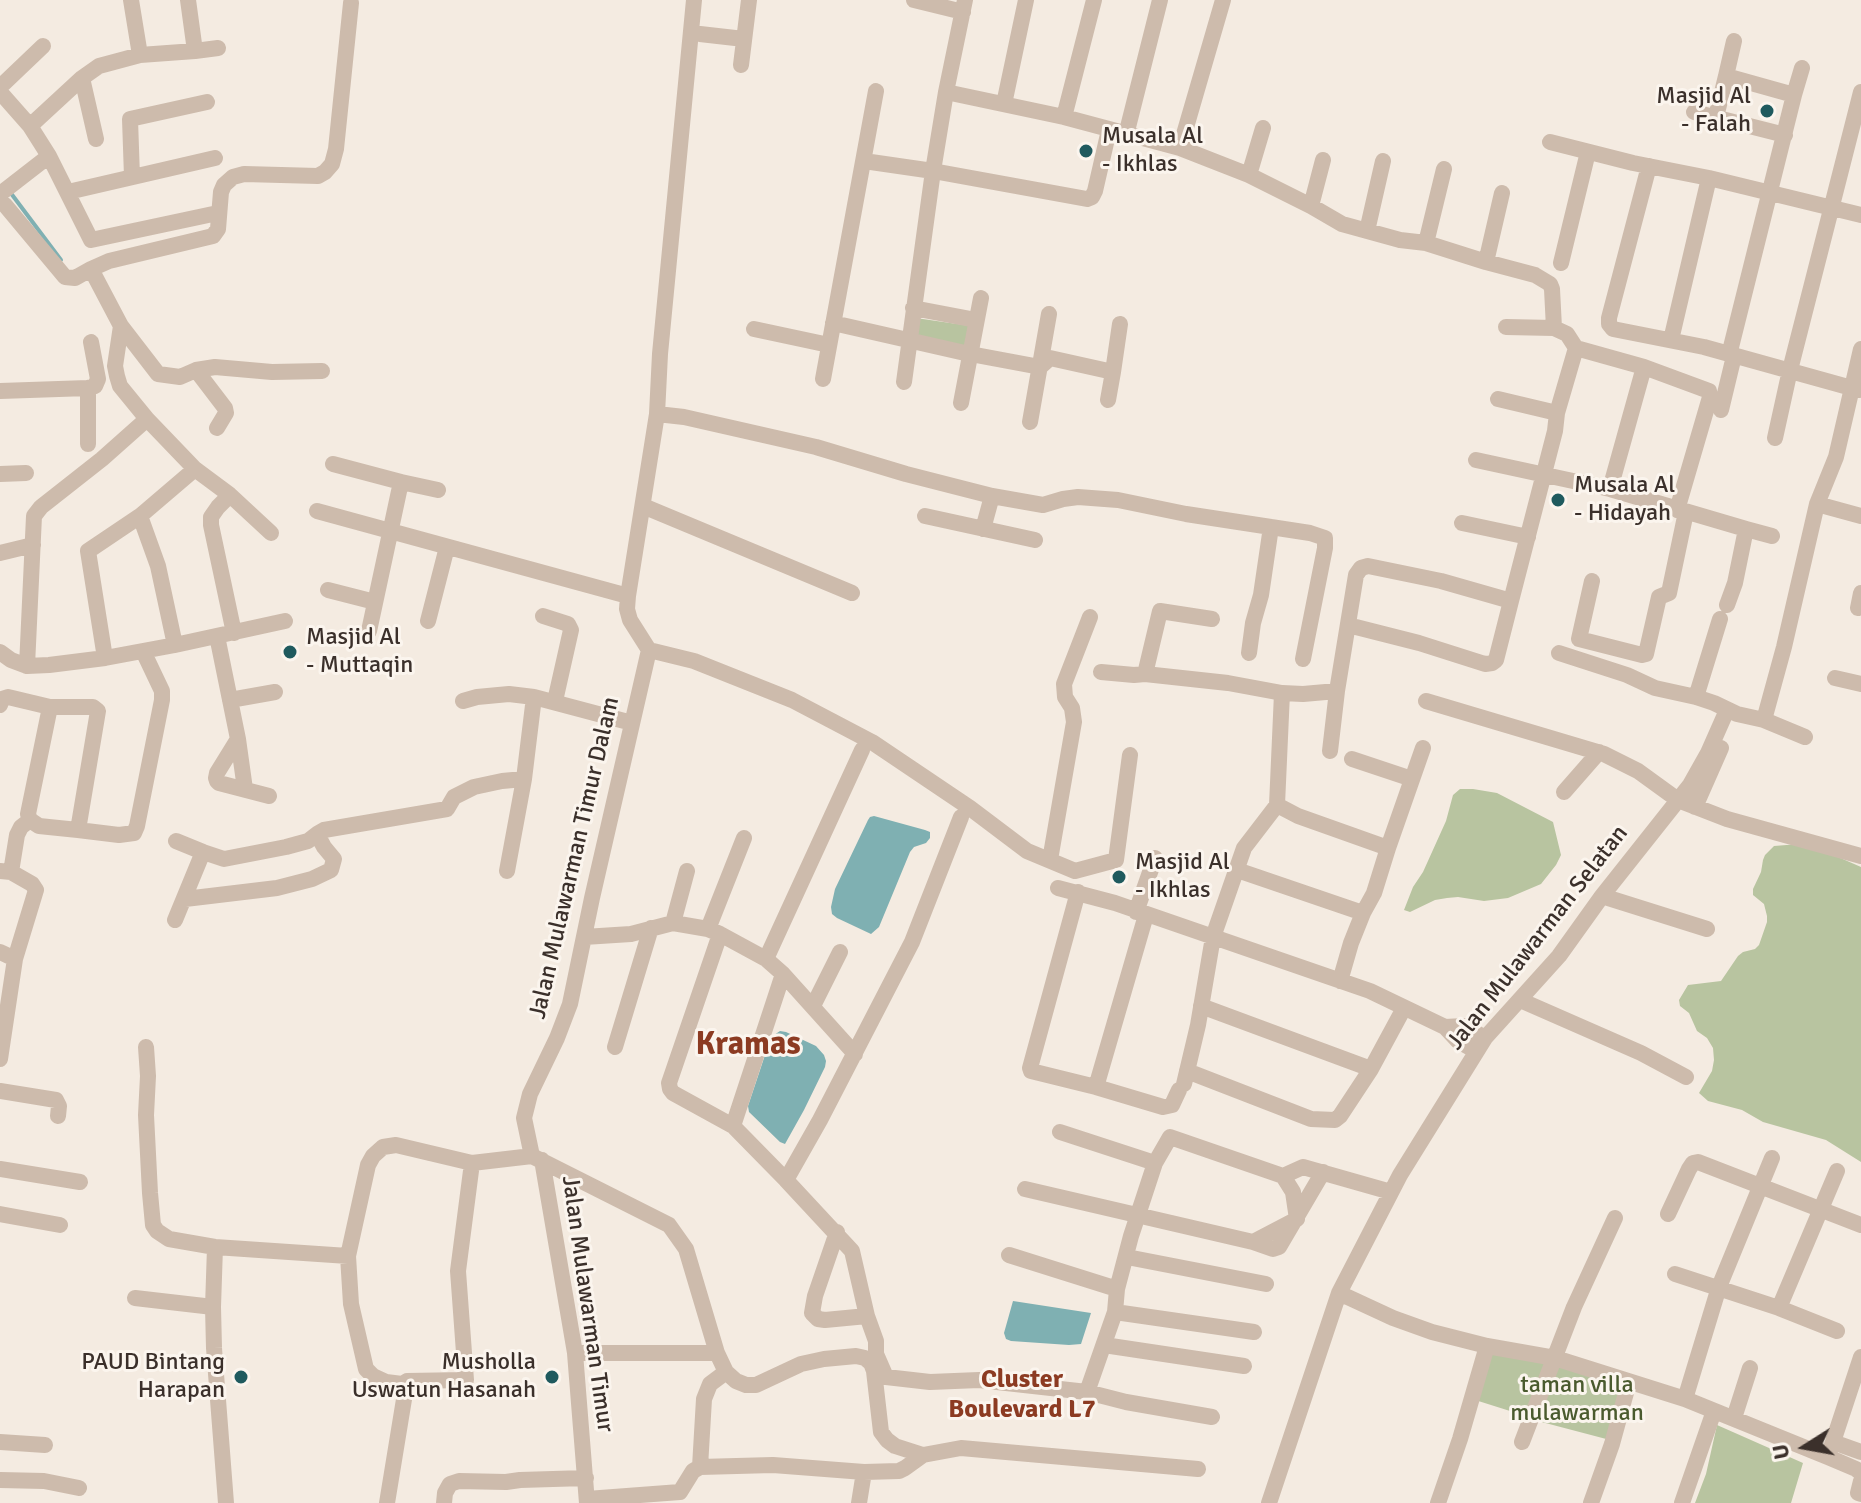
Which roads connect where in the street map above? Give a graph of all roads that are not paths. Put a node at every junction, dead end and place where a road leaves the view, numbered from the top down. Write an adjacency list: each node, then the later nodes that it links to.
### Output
1 (131, 0): 18 (street)
2 (188, 0): 17 (street)
3 (694, 0): 100 (street)
4 (749, 0): 13 (street)
5 (914, 0): 11 (street)
6 (1026, 0): 29 (street)
7 (1094, 0): 31 (street)
8 (1160, 0): 35 (street)
9 (1223, 0): 39 (street)
10 (351, 3): 65 (street)
11 (964, 6): 25 (street)
12 (700, 34): 13 (street)
13 (744, 39): 19 (street)
14 (1734, 41): 21 (street)
15 (43, 46): 23 (street)
16 (218, 48): 17 (street)
17 (191, 51): 18 (street)
18 (140, 55): 22 (street)
19 (741, 65)
20 (1802, 68): 27 (street)
21 (1726, 76): 27 (street); 32 (street)
22 (82, 78): 33 (street); 37 (street)
23 (0, 90): 33 (street)
24 (876, 91): 44 (street)
25 (946, 92): 29 (street); 48 (street)
26 (1861, 92): 58 (street)
27 (1794, 95): 36 (street)
28 (207, 102): 50 (street)
29 (1004, 104): 31 (street)
30 (1694, 112): 32 (street)
31 (1064, 117): 35 (street)
32 (1716, 117): 36 (street)
33 (30, 126): 41 (street)
34 (1263, 128): 49 (street)
35 (1118, 132): 39 (street); 48 (street)
36 (1785, 135): 54 (street)
37 (96, 139)
38 (1550, 142): 40 (street)
39 (1180, 148): 49 (street)
40 (1588, 152): 46 (street); 64 (street)
41 (49, 156): 52 (street); 55 (street)
42 (215, 158): 50 (street)
43 (1323, 160): 57 (street)
44 (864, 161): 48 (street); 70 (street)
45 (1383, 161): 61 (street)
46 (1649, 166): 51 (street); 77 (street)
47 (1444, 169): 62 (street)
48 (933, 171): 67 (street)
49 (1249, 175): 57 (street)
50 (132, 177): 52 (street)
51 (1709, 178): 54 (street); 77 (street)
52 (68, 192): 59 (street)
53 (1502, 193): 63 (street)
54 (1770, 193): 58 (street); 83 (street)
55 (0, 194)
56 (0, 202): 65 (street)
57 (1311, 206): 61 (street)
58 (1833, 207): 60 (street); 87 (street)
59 (213, 214)
60 (1861, 215)
61 (1367, 231): 62 (street)
62 (1426, 243): 63 (street)
63 (1486, 262): 74 (street)
64 (1561, 263)
65 (91, 269): 72 (street)
66 (981, 298): 69 (street)
67 (913, 308): 69 (street); 76 (street)
68 (1049, 314): 84 (street)
69 (976, 320): 82 (street)
70 (833, 323): 76 (street); 79 (street)
71 (1120, 324): 89 (street)
72 (121, 326): 86 (street); 101 (street)
73 (1506, 327): 74 (street)
74 (1554, 328): 80 (street)
75 (754, 329): 79 (street)
76 (909, 340): 82 (street); 91 (street)
77 (1671, 340): 83 (street)
78 (91, 342): 92 (street)
79 (829, 345): 90 (street)
80 (1576, 348): 85 (street); 99 (street)
81 (1861, 349): 93 (street)
82 (971, 354): 84 (street); 97 (street)
83 (1732, 355): 87 (street); 98 (street)
84 (1040, 367): 89 (street); 102 (street)
85 (1644, 367): 113 (street); 120 (street)
86 (196, 370): 88 (street); 103 (street)
87 (1790, 370): 93 (street); 104 (street)
88 (322, 371)
89 (1113, 372): 96 (street)
90 (823, 379)
91 (904, 382)
92 (88, 388): 94 (street); 105 (street)
93 (1856, 389): 117 (street)
94 (0, 391)
95 (1498, 399): 99 (street)
96 (1108, 400)
97 (961, 403)
98 (1721, 410)
99 (1557, 413): 111 (street)
100 (657, 414): 116 (street); 118 (street)
101 (147, 419): 108 (street); 133 (street)
102 (1030, 422)
103 (217, 428)
104 (1775, 438)
105 (88, 444)
106 (1476, 460): 111 (street)
107 (333, 464): 112 (street)
108 (195, 469): 115 (street); 121 (street)
109 (26, 473): 110 (street)
110 (0, 474)
111 (1542, 474): 113 (street); 131 (street)
112 (401, 482): 114 (street); 128 (street)
113 (1610, 489): 120 (street)
114 (438, 490)
115 (230, 495): 129 (street); 149 (street)
116 (992, 496): 125 (street); 126 (street)
117 (1817, 504): 123 (street); 175 (street)
118 (643, 506): 138 (street); 139 (street)
119 (317, 511): 128 (street)
120 (1681, 511): 127 (street); 136 (street)
121 (140, 516): 150 (street); 156 (street)
122 (925, 516): 126 (street)
123 (1861, 516)
124 (1462, 523): 131 (street)
125 (1271, 527): 154 (street); 157 (street)
126 (983, 529): 132 (street)
127 (1746, 529): 130 (street); 167 (street)
128 (390, 531): 134 (street); 141 (street)
129 (271, 533)
130 (1772, 536)
131 (1528, 537): 140 (street)
132 (1035, 540)
133 (33, 545): 135 (street); 158 (street)
134 (447, 547): 139 (street); 146 (street)
135 (0, 553)
136 (1592, 581)
137 (328, 590): 141 (street)
138 (852, 593)
139 (628, 596): 151 (street)
140 (1511, 601): 147 (street); 147 (street)
141 (375, 602): 148 (street)
142 (543, 616): 170 (street)
143 (1090, 617): 203 (street)
144 (1212, 619): 160 (street)
145 (285, 621): 149 (street)
146 (428, 621)
147 (1348, 625): 163 (street)
148 (369, 631)
149 (226, 634): 150 (street); 168 (street)
150 (175, 645): 152 (street)
151 (649, 650): 176 (street, Jalan Mulawarman Timur Dalam); 203 (street)
152 (143, 651): 156 (street); 195 (street)
153 (0, 652): 158 (street)
154 (1249, 653)
155 (1559, 653): 167 (street)
156 (105, 658): 158 (street)
157 (1303, 659)
158 (27, 666)
159 (1101, 672): 160 (street)
160 (1145, 674): 165 (street)
161 (1835, 678): 162 (street)
162 (1861, 684)
163 (1337, 691): 165 (street); 181 (street)
164 (275, 692): 168 (street)
165 (1282, 693): 191 (street)
166 (534, 697): 169 (street); 170 (street); 185 (street)
167 (1696, 697): 174 (street)
168 (230, 700): 178 (street)
169 (463, 701)
170 (555, 701): 176 (street)
171 (1426, 701): 182 (street)
172 (0, 705): 173 (street)
173 (50, 707): 194 (street); 195 (street)
174 (1732, 712): 175 (street); 190 (street, Jalan Mulawarman Selatan); 192 (street)
175 (1764, 720): 177 (street)
176 (632, 723): 219 (street, Jalan Mulawarman Timur Dalam)
177 (1805, 737)
178 (238, 739): 187 (street); 187 (street)
179 (1423, 748): 186 (street)
180 (862, 750): 223 (street)
181 (1330, 751)
182 (1599, 752): 188 (street); 190 (street)
183 (1130, 755): 203 (street)
184 (1352, 759): 186 (street)
185 (524, 779): 196 (street); 206 (street)
186 (1412, 779): 199 (street)
187 (245, 789): 189 (street)
188 (1564, 792)
189 (269, 796)
190 (1678, 800): 192 (street); 210 (street, Jalan Mulawarman Selatan)
191 (1277, 805): 199 (street); 204 (street)
192 (1695, 807): 201 (street)
193 (961, 817): 234 (street)
194 (30, 820): 195 (street); 205 (street)
195 (78, 830)
196 (317, 834): 200 (street); 211 (street)
197 (744, 838): 218 (street)
198 (176, 841): 200 (street)
199 (1388, 848): 213 (street)
200 (203, 852): 211 (street)
201 (1861, 855)
202 (1155, 858): 212 (street)
203 (1050, 860)
204 (1237, 870): 213 (street); 220 (street)
205 (6, 871): 222 (street)
206 (507, 871)
207 (687, 871): 215 (street)
208 (1058, 888): 209 (street)
209 (1078, 892): 212 (street); 238 (street)
210 (1602, 896): 217 (street); 226 (street, Jalan Mulawarman Selatan)
211 (185, 899): 214 (street)
212 (1141, 913): 220 (street); 238 (street)
213 (1363, 913): 225 (street)
214 (175, 920)
215 (673, 923): 216 (street); 218 (street)
216 (651, 928): 219 (street); 232 (street)
217 (1707, 929)
218 (714, 931): 223 (street); 241 (street)
219 (585, 932): 243 (street, Jalan Mulawarman Timur Dalam)
220 (1213, 937): 225 (street); 228 (street)
221 (840, 952): 227 (street)
222 (7, 955): 233 (street)
223 (766, 959): 224 (street)
224 (783, 974): 227 (street); 241 (street)
225 (1340, 981): 229 (street)
226 (1520, 1000): 230 (street, Jalan Mulawarman Selatan); 236 (street)
227 (813, 1006): 234 (street)
228 (1201, 1006): 235 (street); 237 (street)
229 (1404, 1008): 230 (street); 235 (street)
230 (1480, 1045): 255 (street, Jalan Mulawarman Selatan)
231 (146, 1047): 265 (street)
232 (615, 1047)
233 (1, 1051)
234 (855, 1054): 251 (street)
235 (1371, 1069): 237 (street)
236 (1686, 1077)
237 (1184, 1082): 238 (street)
238 (1096, 1087)
239 (0, 1091): 240 (street)
240 (58, 1116)
241 (733, 1126): 251 (street)
242 (1060, 1132): 246 (street)
243 (537, 1158): 245 (street); 283 (street, Jalan Mulawarman Timur); 284 (street)
244 (1772, 1158): 253 (street)
245 (472, 1163): 267 (street); 291 (street)
246 (1155, 1163): 250 (street); 259 (street)
247 (0, 1169): 252 (street)
248 (1837, 1171): 256 (street)
249 (1323, 1172): 250 (street); 255 (street); 261 (street)
250 (1283, 1176): 261 (street)
251 (786, 1180): 264 (street)
252 (80, 1182)
253 (1760, 1186): 256 (street); 258 (street); 271 (street)
254 (1025, 1189): 259 (street)
255 (1391, 1192): 273 (street, Jalan Mulawarman Selatan)
256 (1819, 1209): 263 (street); 276 (street)
257 (0, 1214): 262 (street)
258 (1668, 1214)
259 (1138, 1216): 261 (street); 268 (street)
260 (1615, 1218): 286 (street)
261 (1297, 1219)
262 (60, 1225)
263 (1861, 1225)
264 (837, 1232): 278 (street); 278 (street)
265 (215, 1247): 267 (street); 275 (street)
266 (1009, 1255): 272 (street)
267 (348, 1256): 291 (street)
268 (1127, 1257): 270 (street); 272 (street)
269 (1675, 1274): 271 (street)
270 (1266, 1284)
271 (1719, 1287): 276 (street); 294 (street)
272 (1117, 1289): 277 (street)
273 (1339, 1293): 282 (street); 317 (street, Jalan Mulawarman Selatan)
274 (135, 1298): 275 (street)
275 (213, 1307): 313 (street)
276 (1779, 1308): 279 (street)
277 (1115, 1312): 280 (street); 281 (street)
278 (867, 1316): 293 (street)
279 (1837, 1331)
280 (1254, 1332)
281 (1104, 1345): 287 (street); 293 (street)
282 (1487, 1346): 286 (street); 318 (street)
283 (575, 1353): 284 (street); 308 (street, Jalan Mulawarman Timur)
284 (717, 1353): 289 (street)
285 (1861, 1357): 290 (street)
286 (1555, 1358): 292 (street); 299 (street)
287 (1244, 1366)
288 (1750, 1368): 297 (street)
289 (726, 1372): 303 (street); 304 (street)
290 (1858, 1377): 301 (street)
291 (407, 1381): 314 (street)
292 (1629, 1382): 294 (street); 319 (street)
293 (1087, 1392): 296 (street)
294 (1685, 1399): 295 (street)
295 (1714, 1411): 297 (street); 320 (street)
296 (1212, 1417)
297 (1734, 1418): 301 (street)
298 (0, 1442): 300 (street)
299 (1522, 1442)
300 (45, 1445)
301 (1830, 1449): 302 (street); 307 (street)
302 (1861, 1452)
303 (923, 1455): 305 (street); 306 (street)
304 (696, 1469): 306 (street); 311 (street)
305 (1198, 1469)
306 (864, 1472): 316 (street)
307 (1861, 1473)
308 (586, 1478): 312 (street, Jalan Mulawarman Timur); 315 (street)
309 (0, 1480): 310 (street)
310 (79, 1488)
311 (679, 1498): 312 (street)
312 (587, 1501)
313 (226, 1503)
314 (387, 1503)
315 (444, 1503)
316 (859, 1503)
317 (1269, 1503)
318 (1438, 1503)
319 (1591, 1503)
320 (1682, 1503)

